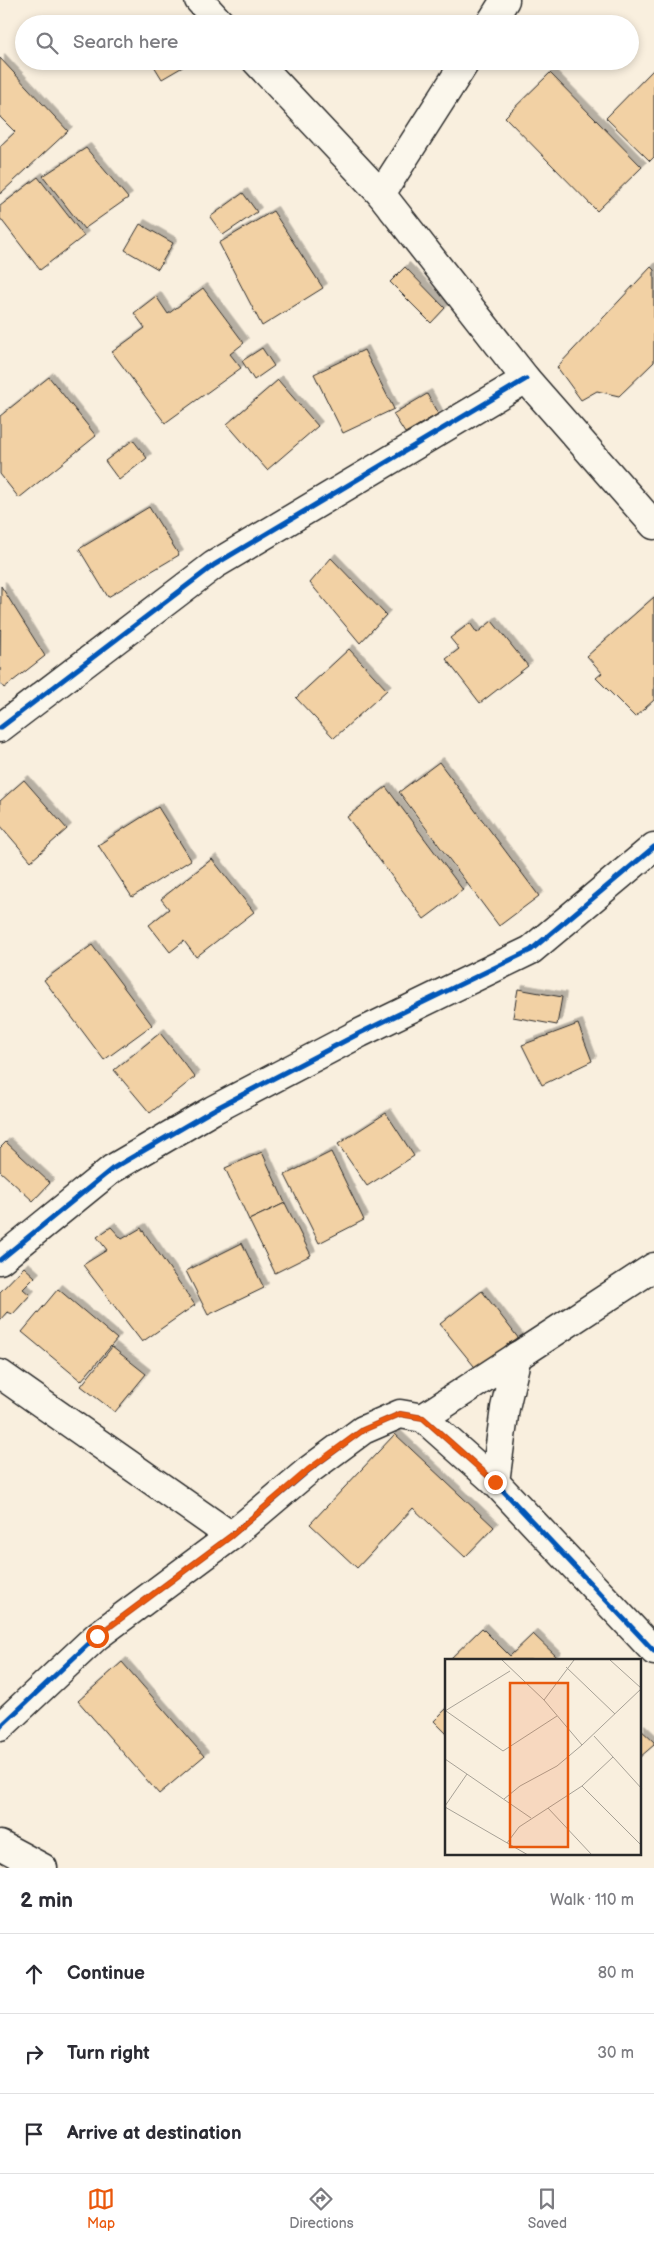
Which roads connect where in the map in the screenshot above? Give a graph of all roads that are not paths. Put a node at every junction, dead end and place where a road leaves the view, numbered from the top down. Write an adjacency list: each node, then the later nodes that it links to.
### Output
1 (199, 0): 3 (street)
2 (505, 0): 4 (street)
3 (213, 15)
4 (496, 15)
5 (264, 70): 7 (street)
6 (460, 70): 7 (street)
7 (381, 194): 8 (street)
8 (526, 379): 9 (street); 10 (street)
9 (654, 525)
10 (0, 728)
11 (654, 847): 12 (street)
12 (0, 1260)
13 (654, 1267): 14 (street)
14 (517, 1356): 16 (street); 17 (street)
15 (0, 1374): 18 (street)
16 (423, 1418): 17 (street); 18 (street)
17 (495, 1482): 19 (street)
18 (231, 1536): 20 (street)
19 (654, 1651)
20 (0, 1727)
21 (0, 1845): 22 (street)
22 (42, 1868)

